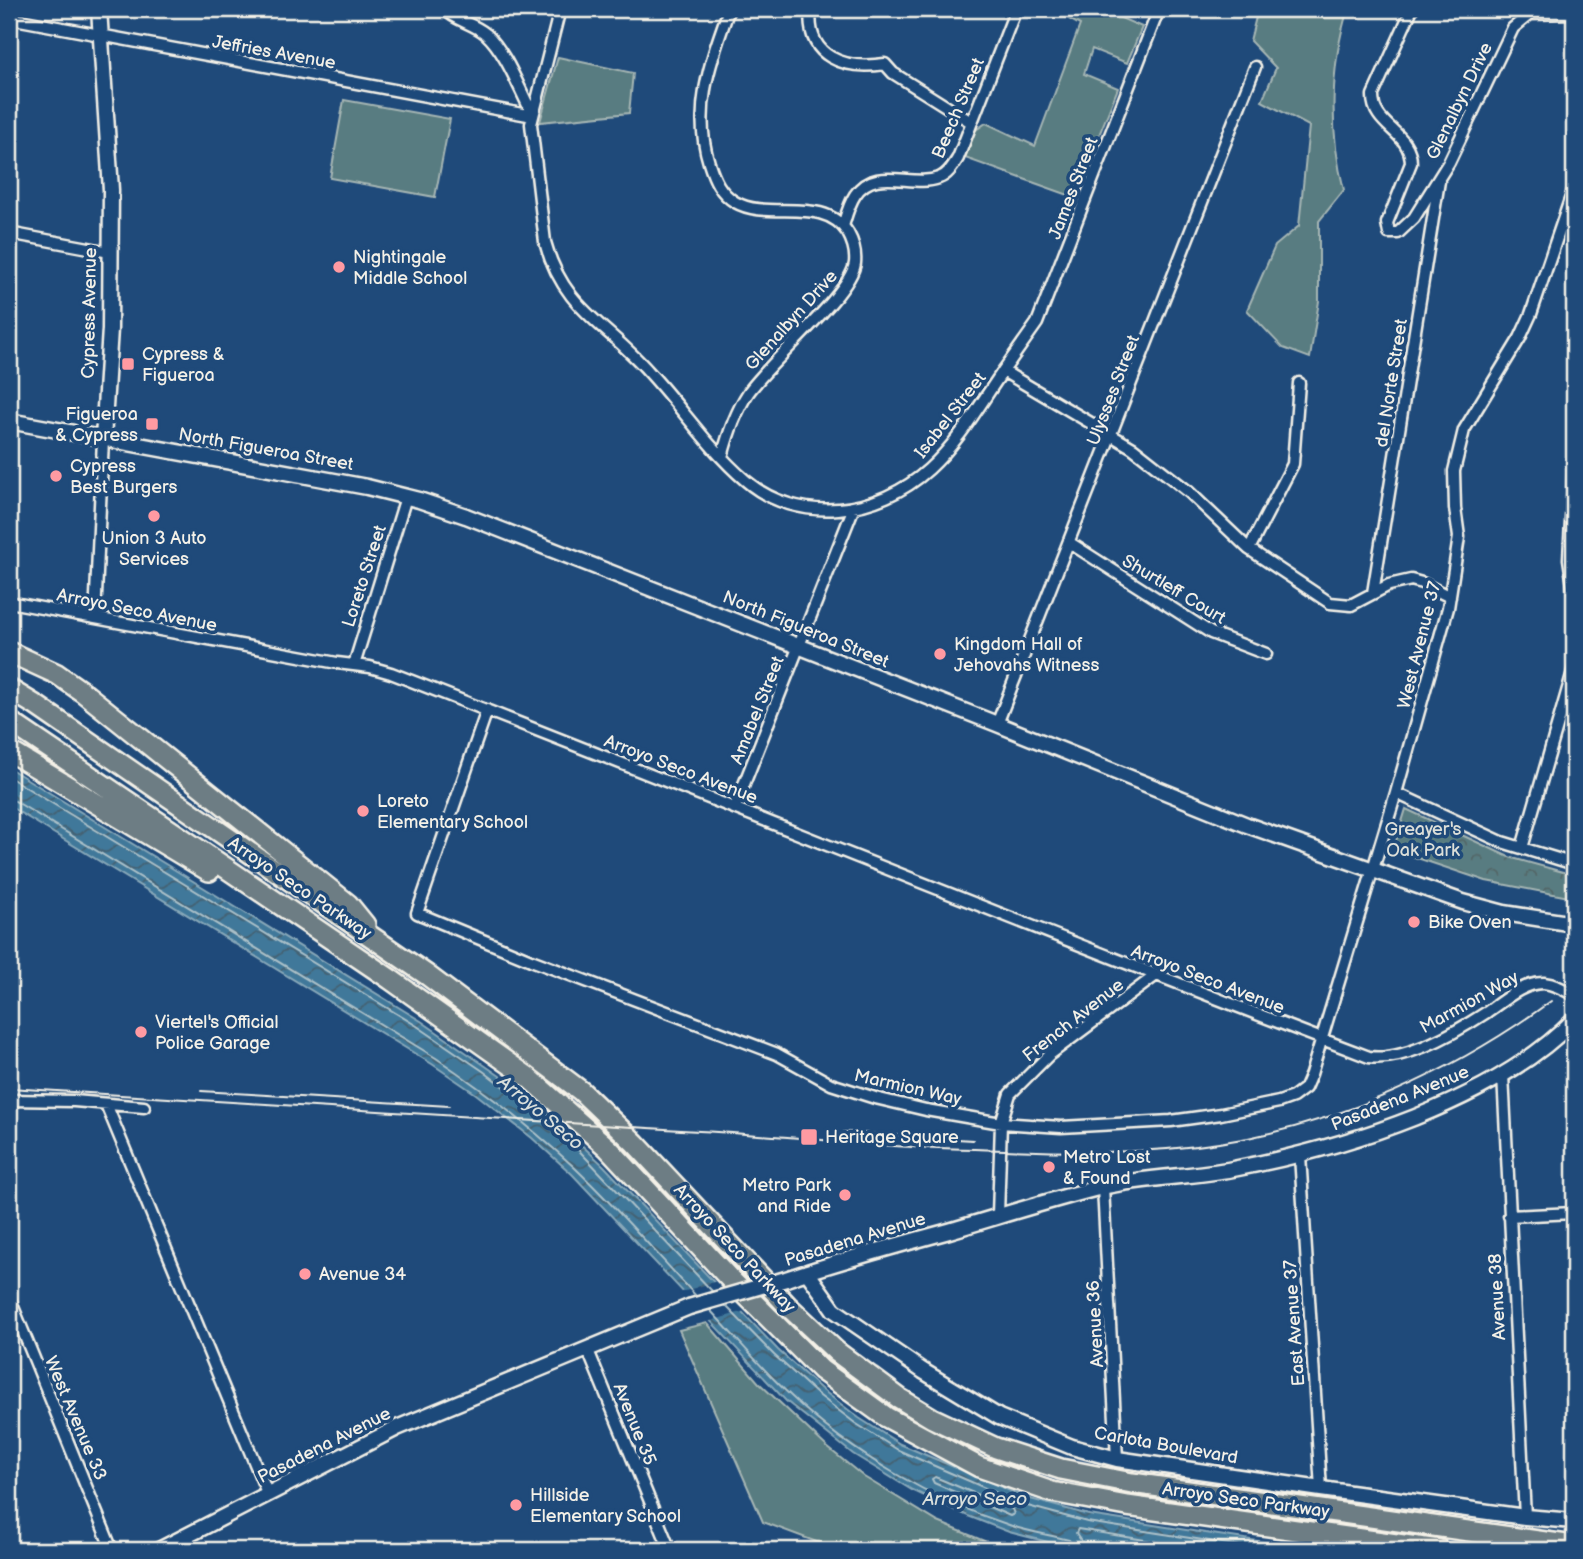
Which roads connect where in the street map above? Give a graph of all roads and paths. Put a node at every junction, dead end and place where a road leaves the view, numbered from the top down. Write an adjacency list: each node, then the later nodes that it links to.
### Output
1 (99, 9): 11 (main road, Cypress Avenue)
2 (444, 9): 13 (street)
3 (560, 9): 13 (street, Isabel Street)
4 (729, 9): 17 (street)
5 (811, 9): 14 (street)
6 (1016, 9): 14 (street, Beech Street)
7 (1158, 9): 20 (street, James Street)
8 (1412, 9): 15 (street, Glenalbyn Drive)
9 (1574, 13): 15 (street, Glenalbyn Drive)
10 (9, 18): 11 (street, Jeffries Avenue)
11 (100, 35): 13 (street, Jeffries Avenue); 19 (main road, Cypress Avenue)
12 (1255, 66): 23 (street, Ulysses Street)
13 (533, 116): 25 (street, Isabel Street)
14 (971, 122): 17 (street, Beech Street)
15 (1440, 177): 32 (street, del Norte Street)
16 (1574, 188): 33 (street, West Avenue 37)
17 (843, 226): 25 (street, Glenalbyn Drive)
18 (9, 233): 19 (street)
19 (110, 252): 24 (main road, Cypress Avenue)
20 (1003, 371): 23 (street, Isabel Street); 28 (street, Isabel Street)
21 (1299, 383): 30 (street)
22 (9, 421): 24 (main road, North Figueroa Street)
23 (1112, 435): 29 (street, Ulysses Street); 30 (street, Isabel Street)
24 (103, 439): 27 (main road, North Figueroa Street); 35 (street, Cypress Avenue)
25 (722, 457): 28 (street, Isabel Street)
26 (1574, 463): 31 (street)
27 (406, 497): 36 (main road, North Figueroa Street); 39 (street, Loreto Street)
28 (854, 508): 36 (street, Amabel Street)
29 (1070, 543): 38 (street, Shurtleff Court); 44 (street, Ulysses Street)
30 (1249, 549): 32 (street, Isabel Street)
31 (1574, 592)
32 (1373, 593): 33 (street, Isabel Street)
33 (1450, 597): 46 (street, West Avenue 37)
34 (9, 602): 35 (street, Arroyo Seco Avenue)
35 (95, 618): 39 (street, Arroyo Seco Avenue)
36 (800, 646): 44 (main road, North Figueroa Street); 47 (street, Amabel Street)
37 (9, 652): 52 (highway)
38 (1266, 654)
39 (354, 665): 42 (street, Arroyo Seco Avenue)
40 (1574, 668): 48 (street)
41 (9, 689): 52 (highway, Arroyo Seco Parkway)
42 (487, 710): 47 (street, Arroyo Seco Avenue); 62 (street, Marmion Way)
43 (9, 721): 54 (highway, Arroyo Seco Parkway)
44 (997, 724): 50 (main road, North Figueroa Street)
45 (9, 751): 54 (highway)
46 (1396, 793): 48 (street); 50 (street, West Avenue 37)
47 (735, 807): 53 (street, Arroyo Seco Avenue)
48 (1522, 848): 49 (street)
49 (1574, 864)
50 (1373, 869): 51 (main road, North Figueroa Street); 57 (street, West Avenue 37)
51 (1574, 924)
52 (379, 942): 76 (highway, Arroyo Seco Parkway)
53 (1155, 976): 57 (street, Arroyo Seco Avenue); 62 (street, French Avenue)
54 (390, 979): 80 (highway, Arroyo Seco Parkway)
55 (1574, 995): 57 (street, Marmion Way)
56 (1574, 1020): 58 (main road, Pasadena Avenue)
57 (1321, 1039): 62 (street, Marmion Way)
58 (1503, 1075): 63 (main road, Pasadena Avenue); 67 (street, Avenue 38)
59 (9, 1100): 60 (street)
60 (106, 1104): 61 (street); 73 (street)
61 (144, 1107)
62 (1001, 1123): 66 (street, French Avenue)
63 (1300, 1154): 64 (main road, Pasadena Avenue); 72 (street, East Avenue 37)
64 (1103, 1187): 66 (main road, Pasadena Avenue); 71 (street, Avenue 36)
65 (1574, 1213): 67 (street)
66 (998, 1215): 68 (main road, Pasadena Avenue)
67 (1509, 1216): 74 (street, Avenue 38)
68 (807, 1272): 70 (main road, Pasadena Avenue, bridge); 71 (main road, Carlota Boulevard)
69 (9, 1297): 77 (street, West Avenue 33)
70 (587, 1348): 73 (main road, Pasadena Avenue); 79 (street, Avenue 35)
71 (1117, 1459): 72 (main road, Carlota Boulevard)
72 (1321, 1489): 74 (main road, Carlota Boulevard)
73 (268, 1495): 78 (main road, Pasadena Avenue)
74 (1525, 1517): 75 (main road, Carlota Boulevard)
75 (1574, 1521)
76 (1574, 1546)
77 (112, 1550)
78 (159, 1550)
79 (670, 1550)
80 (1439, 1550)

